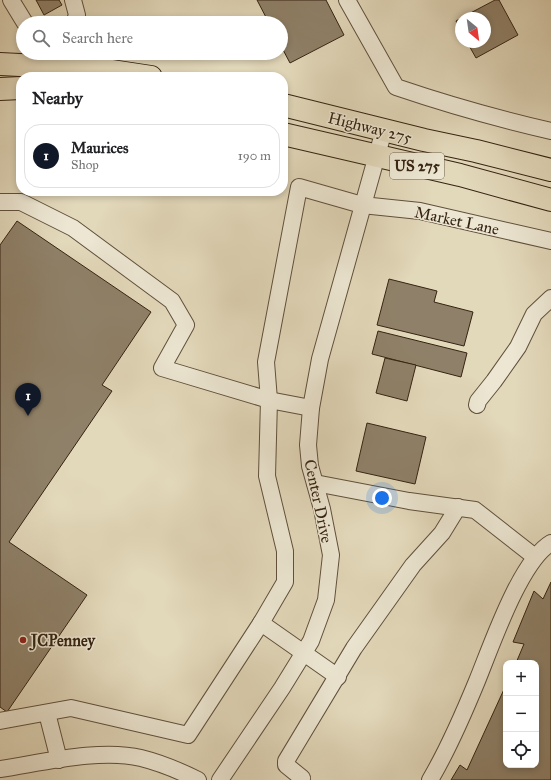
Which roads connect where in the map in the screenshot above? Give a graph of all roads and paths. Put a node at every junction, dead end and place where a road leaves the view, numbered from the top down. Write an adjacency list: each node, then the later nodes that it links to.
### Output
1 (11, 0): 4 (street)
2 (73, 0): 5 (street)
3 (347, 0): 12 (street)
4 (20, 16)
5 (77, 16)
6 (0, 64): 7 (highway)
7 (122, 72)
8 (16, 88): 9 (highway)
9 (0, 89)
10 (288, 106): 11 (highway, Highway 275 / US 275)
11 (384, 130): 14 (street, Center Drive); 15 (highway, Highway 275 / US 275)
12 (551, 131)
13 (288, 135): 14 (highway, Highway 275 / US 275)
14 (376, 157): 16 (highway, Highway 275 / US 275); 18 (street, Center Drive)
15 (551, 170)
16 (551, 200)
17 (0, 202): 21 (street)
18 (362, 205): 19 (street, Market Lane); 21 (street, Market Lane); 23 (street, Center Drive)
19 (551, 241)
20 (551, 298): 22 (street)
21 (269, 400): 23 (street); 28 (street)
22 (477, 405)
23 (311, 408): 24 (street, Center Drive)
24 (314, 483): 25 (street); 29 (street, Center Drive)
25 (458, 508): 27 (street); 30 (street)
26 (551, 543): 27 (street)
27 (535, 557): 38 (street)
28 (261, 623): 29 (street); 31 (street)
29 (304, 653): 30 (street); 36 (street, Center Drive)
30 (338, 677): 37 (street)
31 (47, 713): 32 (street); 33 (street)
32 (0, 721)
33 (59, 760): 34 (street); 35 (street)
34 (0, 769)
35 (198, 780)
36 (220, 780)
37 (301, 780)
38 (430, 780)

